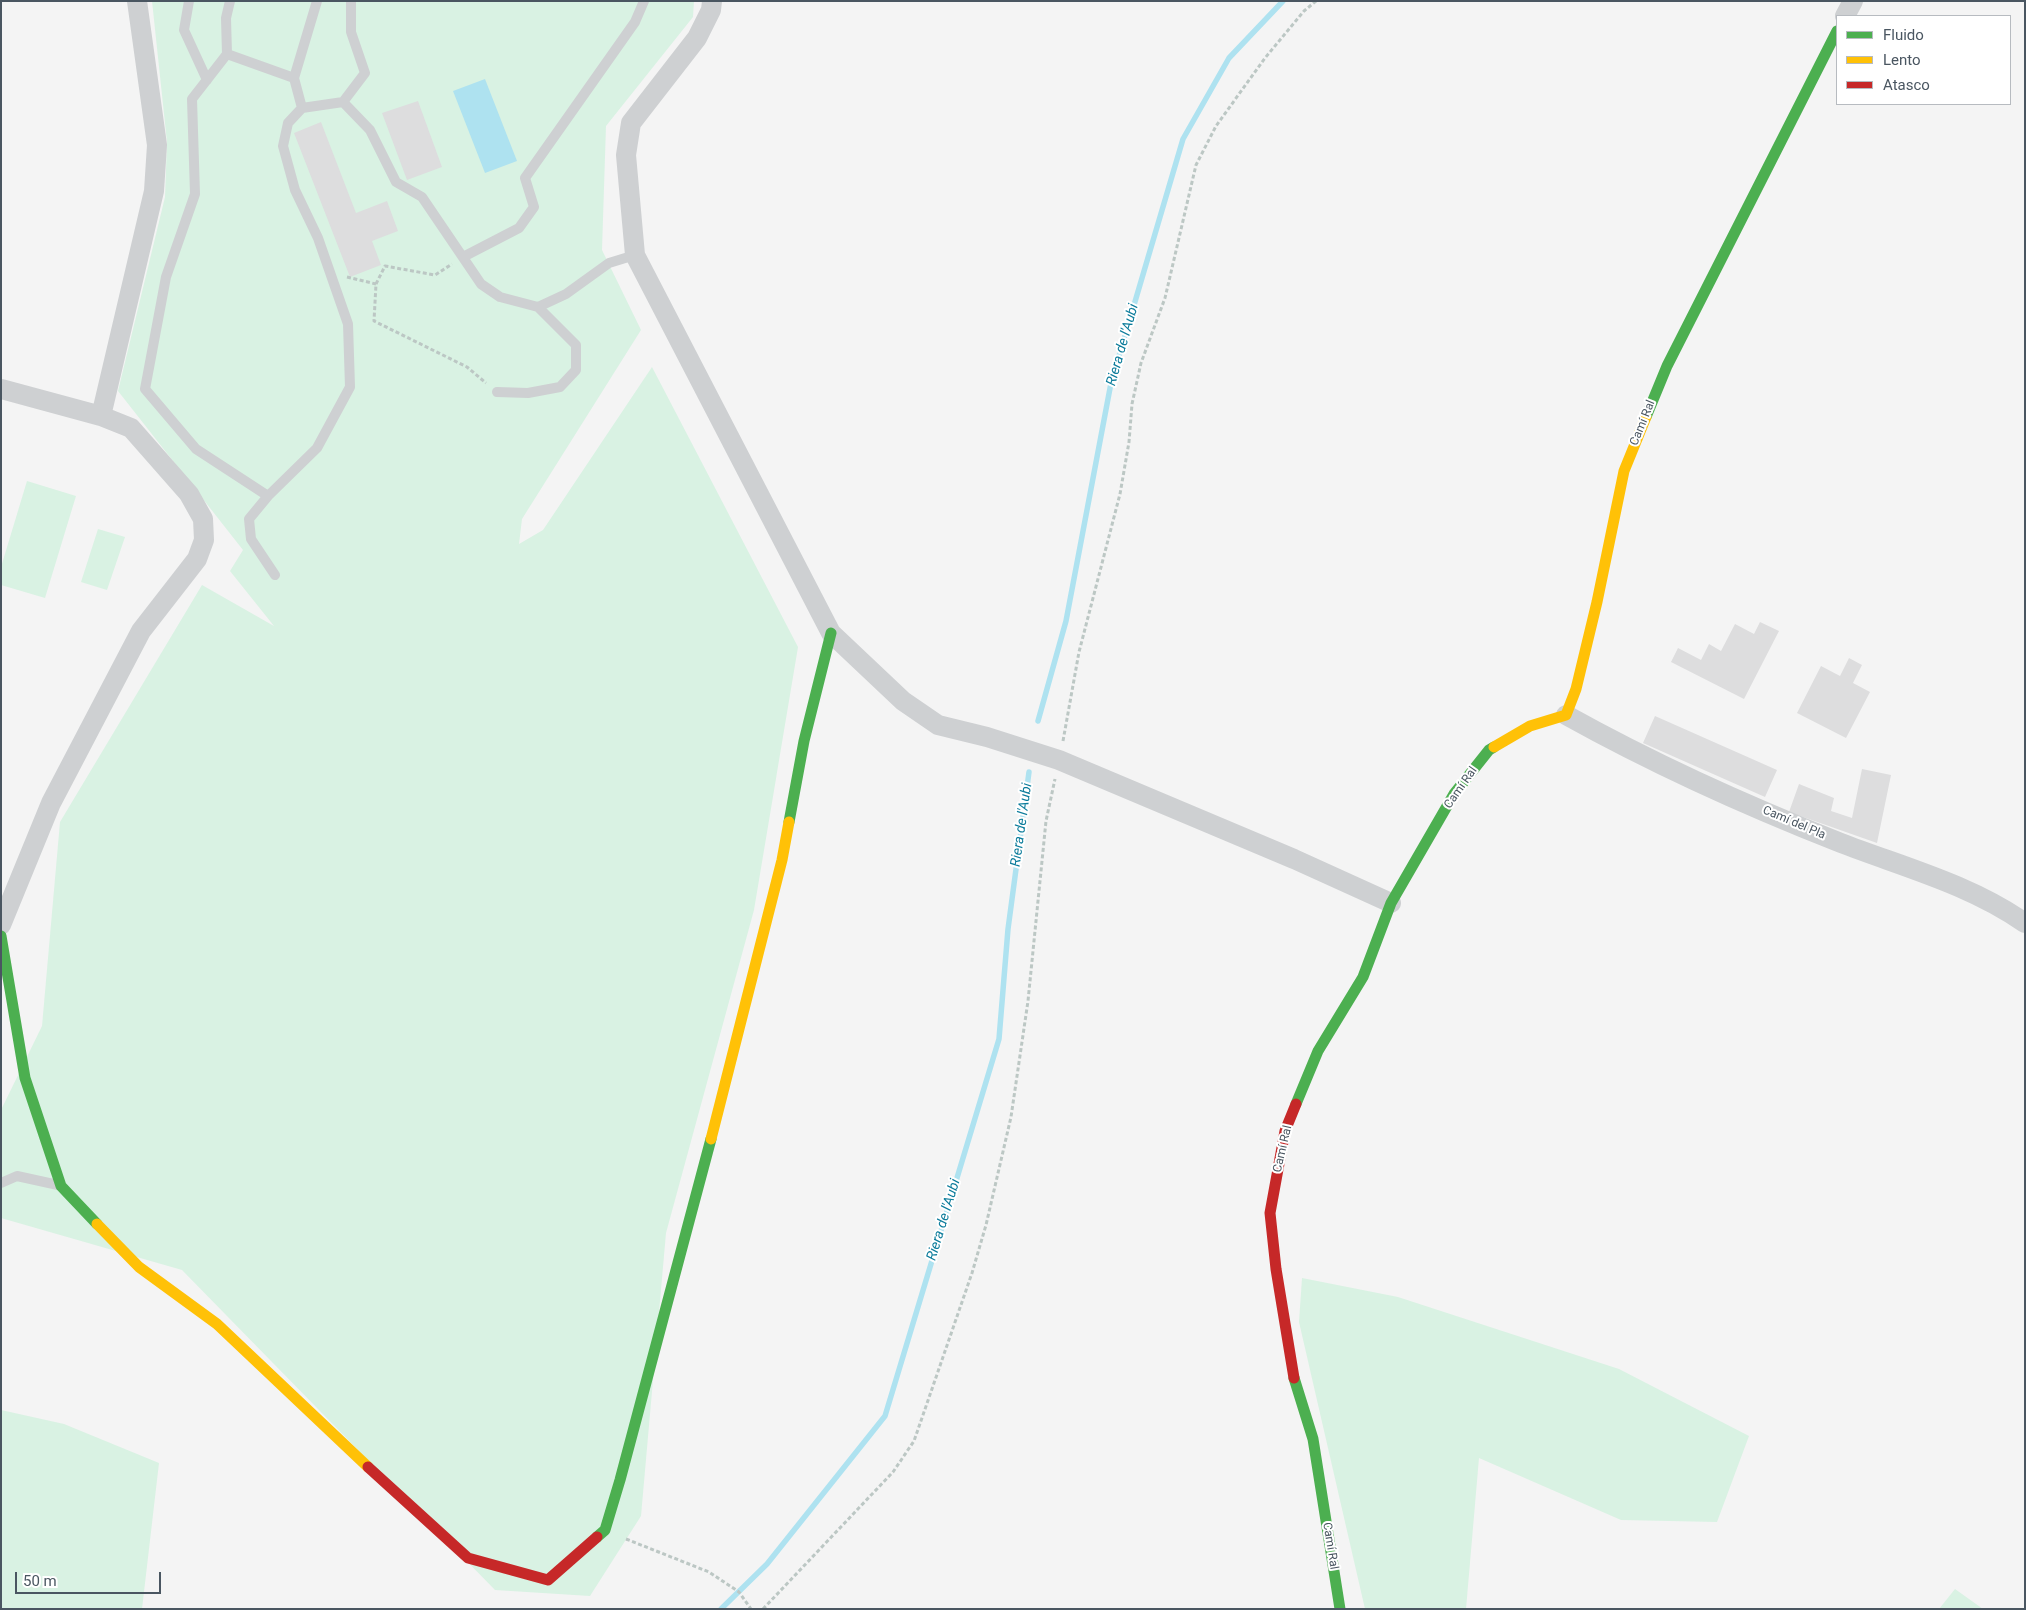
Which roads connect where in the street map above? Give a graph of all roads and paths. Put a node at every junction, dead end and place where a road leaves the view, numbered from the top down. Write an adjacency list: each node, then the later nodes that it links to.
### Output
1 (138, 1): 24 (street)
2 (189, 1): 14 (lane)
3 (230, 1): 12 (lane)
4 (317, 1): 13 (lane)
5 (351, 1): 15 (lane)
6 (644, 1): 18 (lane)
7 (712, 1): 17 (street)
8 (1316, 1): 29 (path)
9 (1853, 1): 10 (street)
10 (1846, 15)
11 (1836, 33): 28 (street, Camí Ral)
12 (227, 54): 13 (lane); 14 (lane)
13 (294, 78): 16 (lane)
14 (207, 80): 25 (lane)
15 (343, 102): 16 (lane); 18 (lane)
16 (302, 108): 19 (lane)
17 (635, 255): 21 (lane); 27 (street)
18 (463, 257): 20 (path); 21 (lane)
19 (331, 273): 20 (path); 25 (lane)
20 (376, 284): 23 (path)
21 (538, 306): 23 (lane)
22 (1, 389): 24 (street)
23 (497, 392)
24 (101, 416): 32 (street)
25 (268, 496): 26 (lane)
26 (275, 575)
27 (831, 633): 29 (street); 36 (street)
28 (1566, 715): 30 (street, Camí Ral); 31 (street, Camí del Pla)
29 (1059, 760): 30 (street); 38 (path)
30 (1391, 903): 39 (street, Camí Ral)
31 (2025, 923)
32 (1, 925)
33 (1, 936): 35 (street)
34 (1, 1183): 35 (lane)
35 (62, 1186): 36 (street)
36 (605, 1530): 37 (path)
37 (751, 1609)
38 (763, 1609)
39 (1340, 1609)

